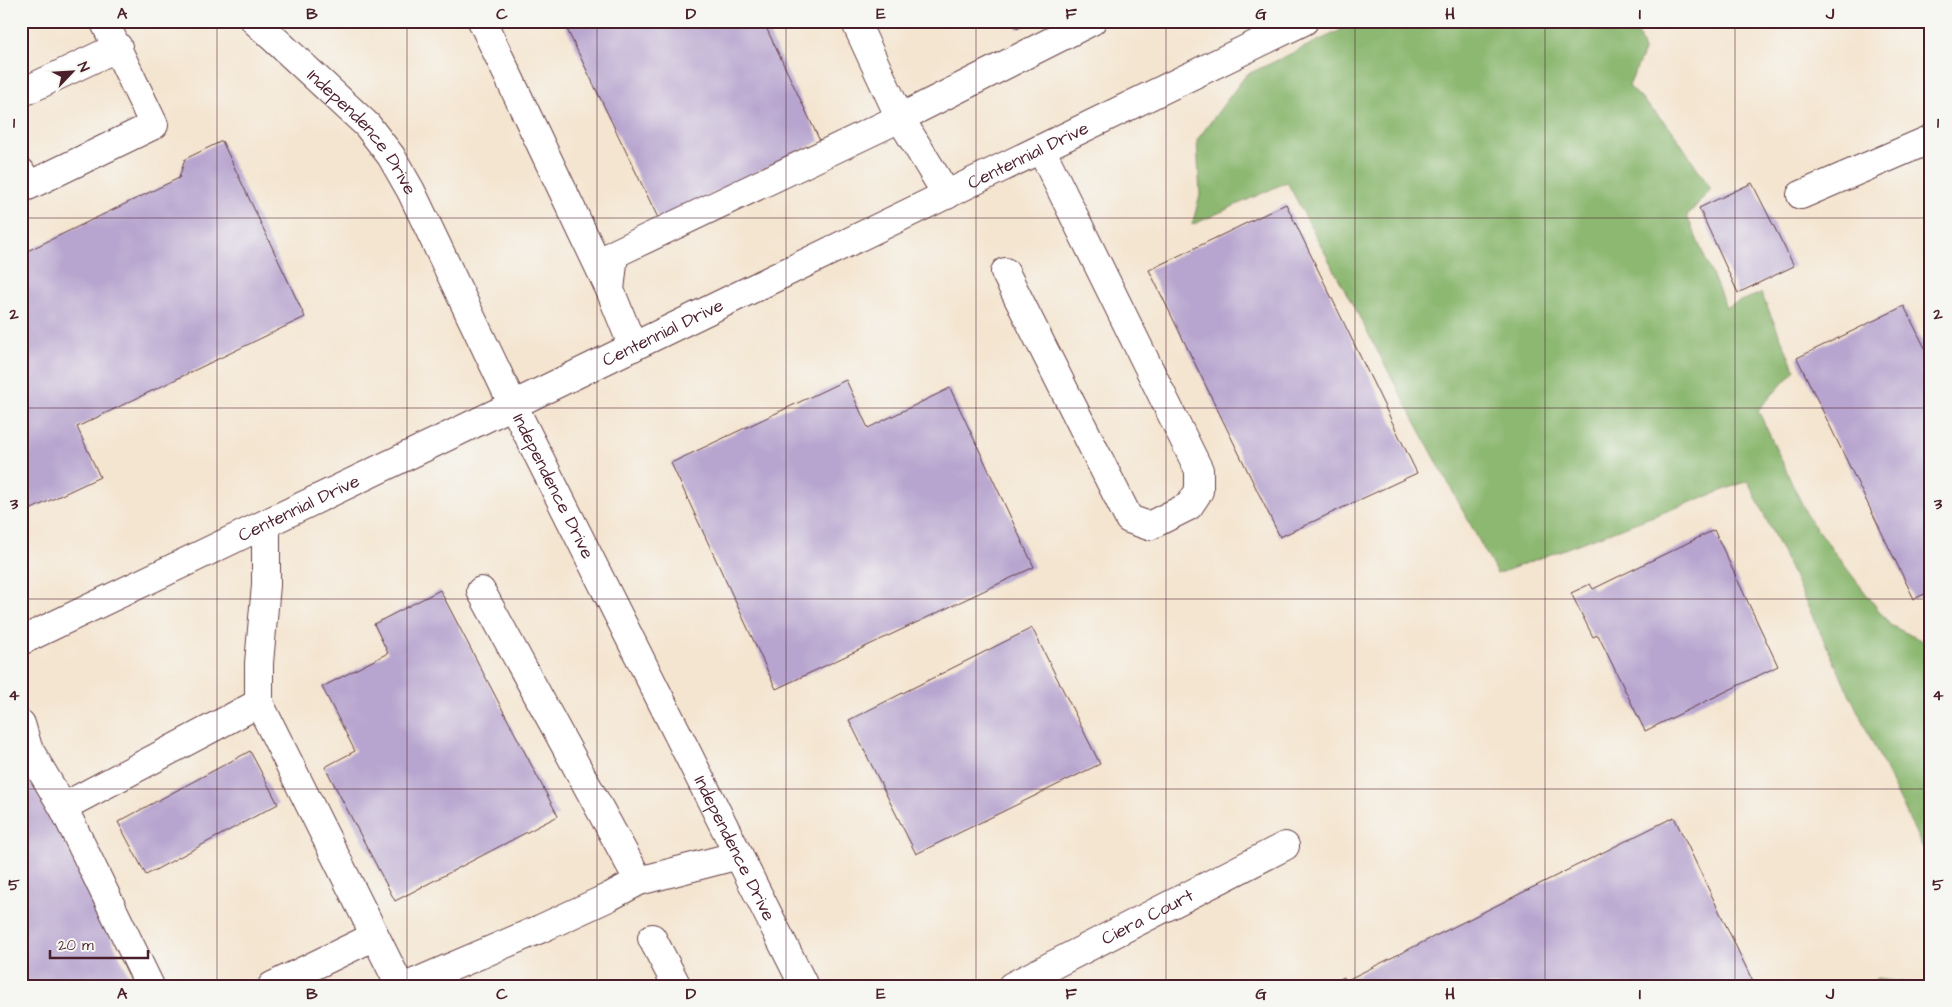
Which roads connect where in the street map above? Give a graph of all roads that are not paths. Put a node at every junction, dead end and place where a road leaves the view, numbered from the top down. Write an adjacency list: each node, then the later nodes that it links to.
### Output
1 (104, 21): 7 (street)
2 (255, 21): 18 (street, Independence Drive)
3 (482, 21): 16 (street)
4 (855, 21): 9 (street)
5 (1092, 21): 9 (street)
6 (1304, 21): 11 (street, Centennial Drive)
7 (118, 47): 8 (street); 12 (street)
8 (21, 93)
9 (900, 118): 13 (street); 16 (street)
10 (1931, 139): 14 (street)
11 (1042, 148): 13 (street, Centennial Drive); 15 (street)
12 (21, 172)
13 (947, 195): 17 (street, Centennial Drive)
14 (1800, 195)
15 (1005, 272)
16 (610, 290): 17 (street)
17 (633, 346): 18 (street, Centennial Drive)
18 (513, 405): 19 (street, Centennial Drive); 26 (street, Independence Drive)
19 (266, 524): 21 (street, Centennial Drive); 22 (street)
20 (481, 591): 27 (street)
21 (21, 641)
22 (259, 704): 24 (street); 28 (street)
23 (21, 724): 24 (street)
24 (63, 806): 30 (street)
25 (1285, 846): 36 (street, Ciera Court)
26 (739, 855): 27 (street); 35 (street, Independence Drive)
27 (639, 881): 33 (street)
28 (375, 936): 31 (street); 32 (street)
29 (652, 938): 34 (street)
30 (150, 986)
31 (272, 986)
32 (400, 986)
33 (407, 986)
34 (677, 986)
35 (804, 986)
36 (1012, 986)

